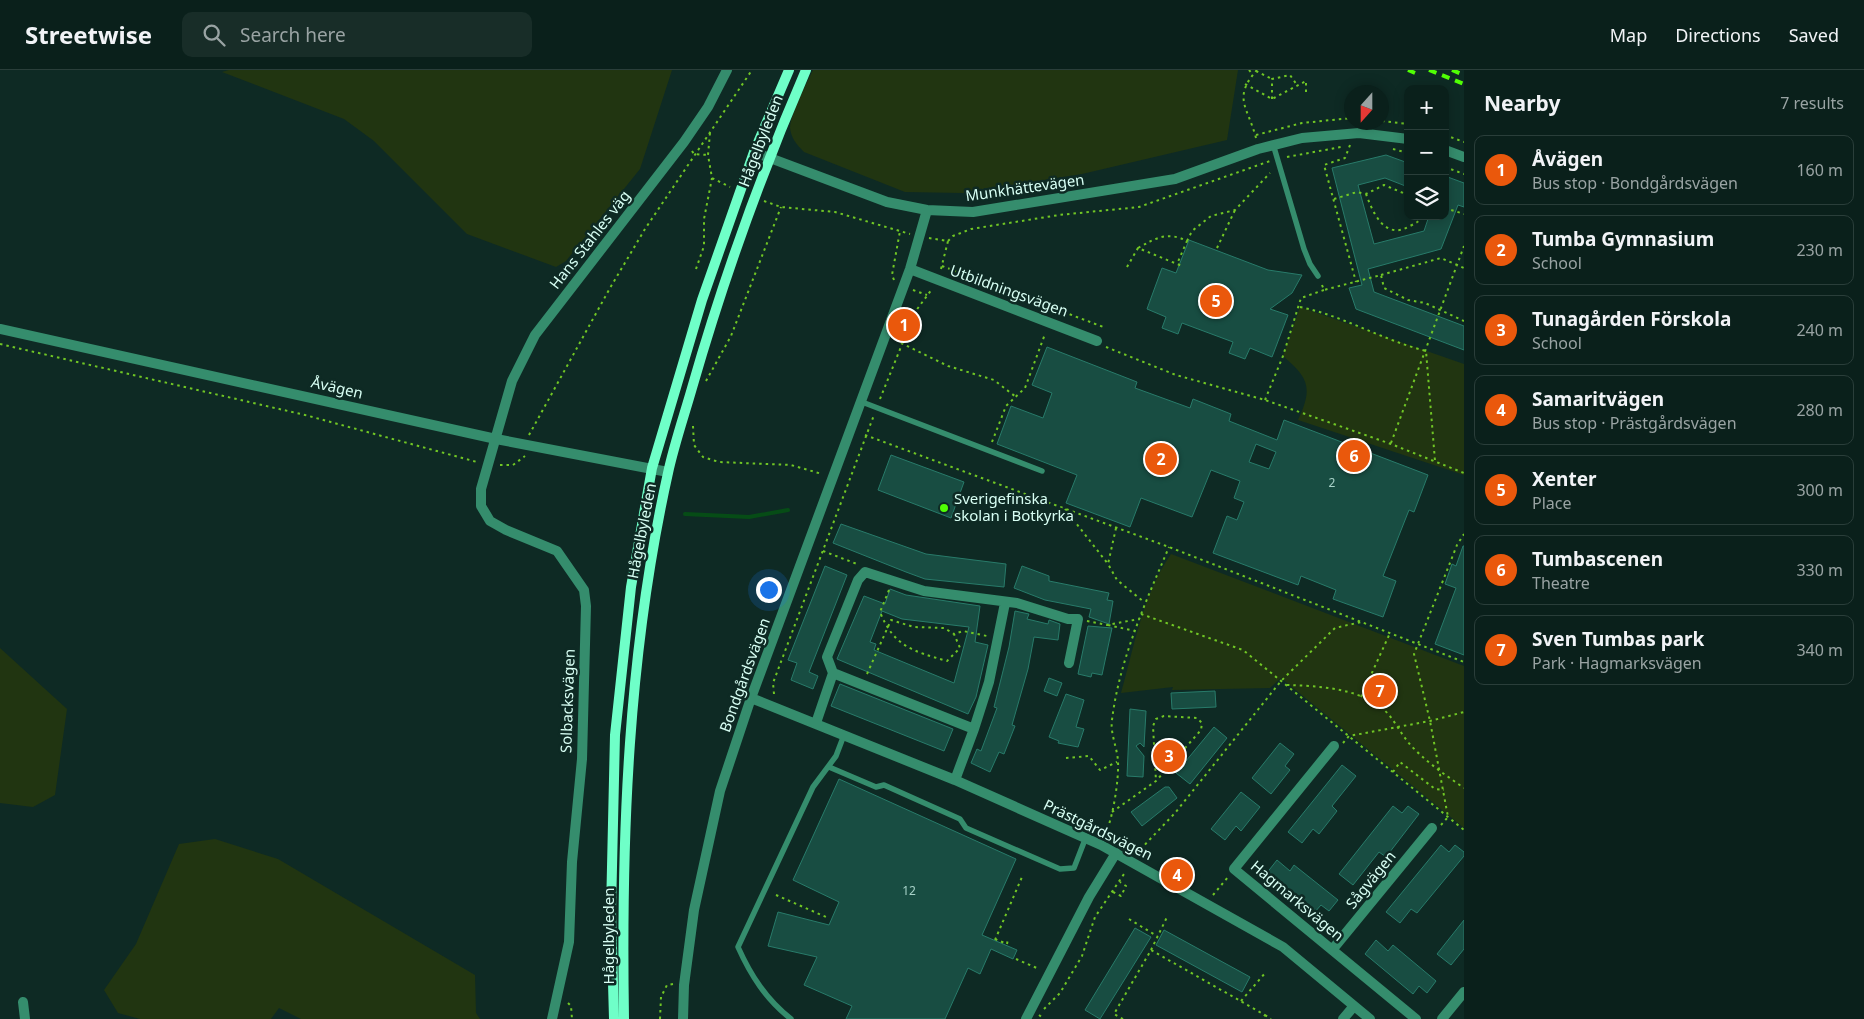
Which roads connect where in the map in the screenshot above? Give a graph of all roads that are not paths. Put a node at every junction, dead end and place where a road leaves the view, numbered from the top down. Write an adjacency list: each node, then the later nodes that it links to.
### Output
1 (727, 70): 16 (street, Hans Stahles väg)
2 (789, 70): 7 (main road, Hågelbyleden)
3 (806, 70): 9 (main road, Hågelbyleden)
4 (1404, 139): 5 (street, Munkhättevägen)
5 (1273, 144): 10 (street, Munkhättevägen); 12 (lane)
6 (1449, 151): 8 (street)
7 (754, 152): 9 (street, Munkhättevägen); 17 (main road, Hågelbyleden)
8 (1464, 157)
9 (768, 158): 10 (street, Munkhättevägen); 19 (main road, Hågelbyleden)
10 (928, 210): 11 (street, Bondgårdsvägen)
11 (910, 269): 14 (street, Utbildningsvägen); 15 (street, Bondgårdsvägen)
12 (1318, 276)
13 (0, 329): 16 (street, Åvägen)
14 (1097, 341)
15 (862, 402): 18 (lane); 23 (street, Bondgårdsvägen)
16 (496, 439): 17 (street, Åvägen); 38 (street, Solbacksvägen)
17 (652, 468): 19 (street, Åvägen); 39 (main road, Hågelbyleden)
18 (1042, 471)
19 (668, 472): 40 (main road, Hågelbyleden)
20 (1005, 603): 21 (street); 22 (street); 25 (street)
21 (1069, 663)
22 (833, 674): 24 (street); 25 (street)
23 (751, 698): 24 (street, Prästgårdsvägen); 41 (street, Bondgårdsvägen)
24 (816, 723): 26 (street, Prästgårdsvägen)
25 (974, 729): 29 (street)
26 (844, 735): 28 (lane); 29 (street, Prästgårdsvägen)
27 (1334, 746): 33 (street, Hagmarksvägen)
28 (828, 767): 31 (lane); 42 (lane)
29 (955, 780): 31 (street, Prästgårdsvägen)
30 (1432, 828): 33 (street, Sågvägen)
31 (1086, 837): 32 (street, Prästgårdsvägen)
32 (1116, 853): 36 (street, Prästgårdsvägen); 43 (street)
33 (1332, 950): 46 (street, Hagmarksvägen)
34 (1464, 992): 47 (street)
35 (23, 1002): 37 (street)
36 (1354, 1006): 44 (street); 45 (street, Prästgårdsvägen)
37 (25, 1019)
38 (552, 1019)
39 (614, 1019)
40 (624, 1019)
41 (682, 1019)
42 (791, 1019)
43 (1026, 1019)
44 (1343, 1019)
45 (1370, 1019)
46 (1416, 1019)
47 (1442, 1019)

